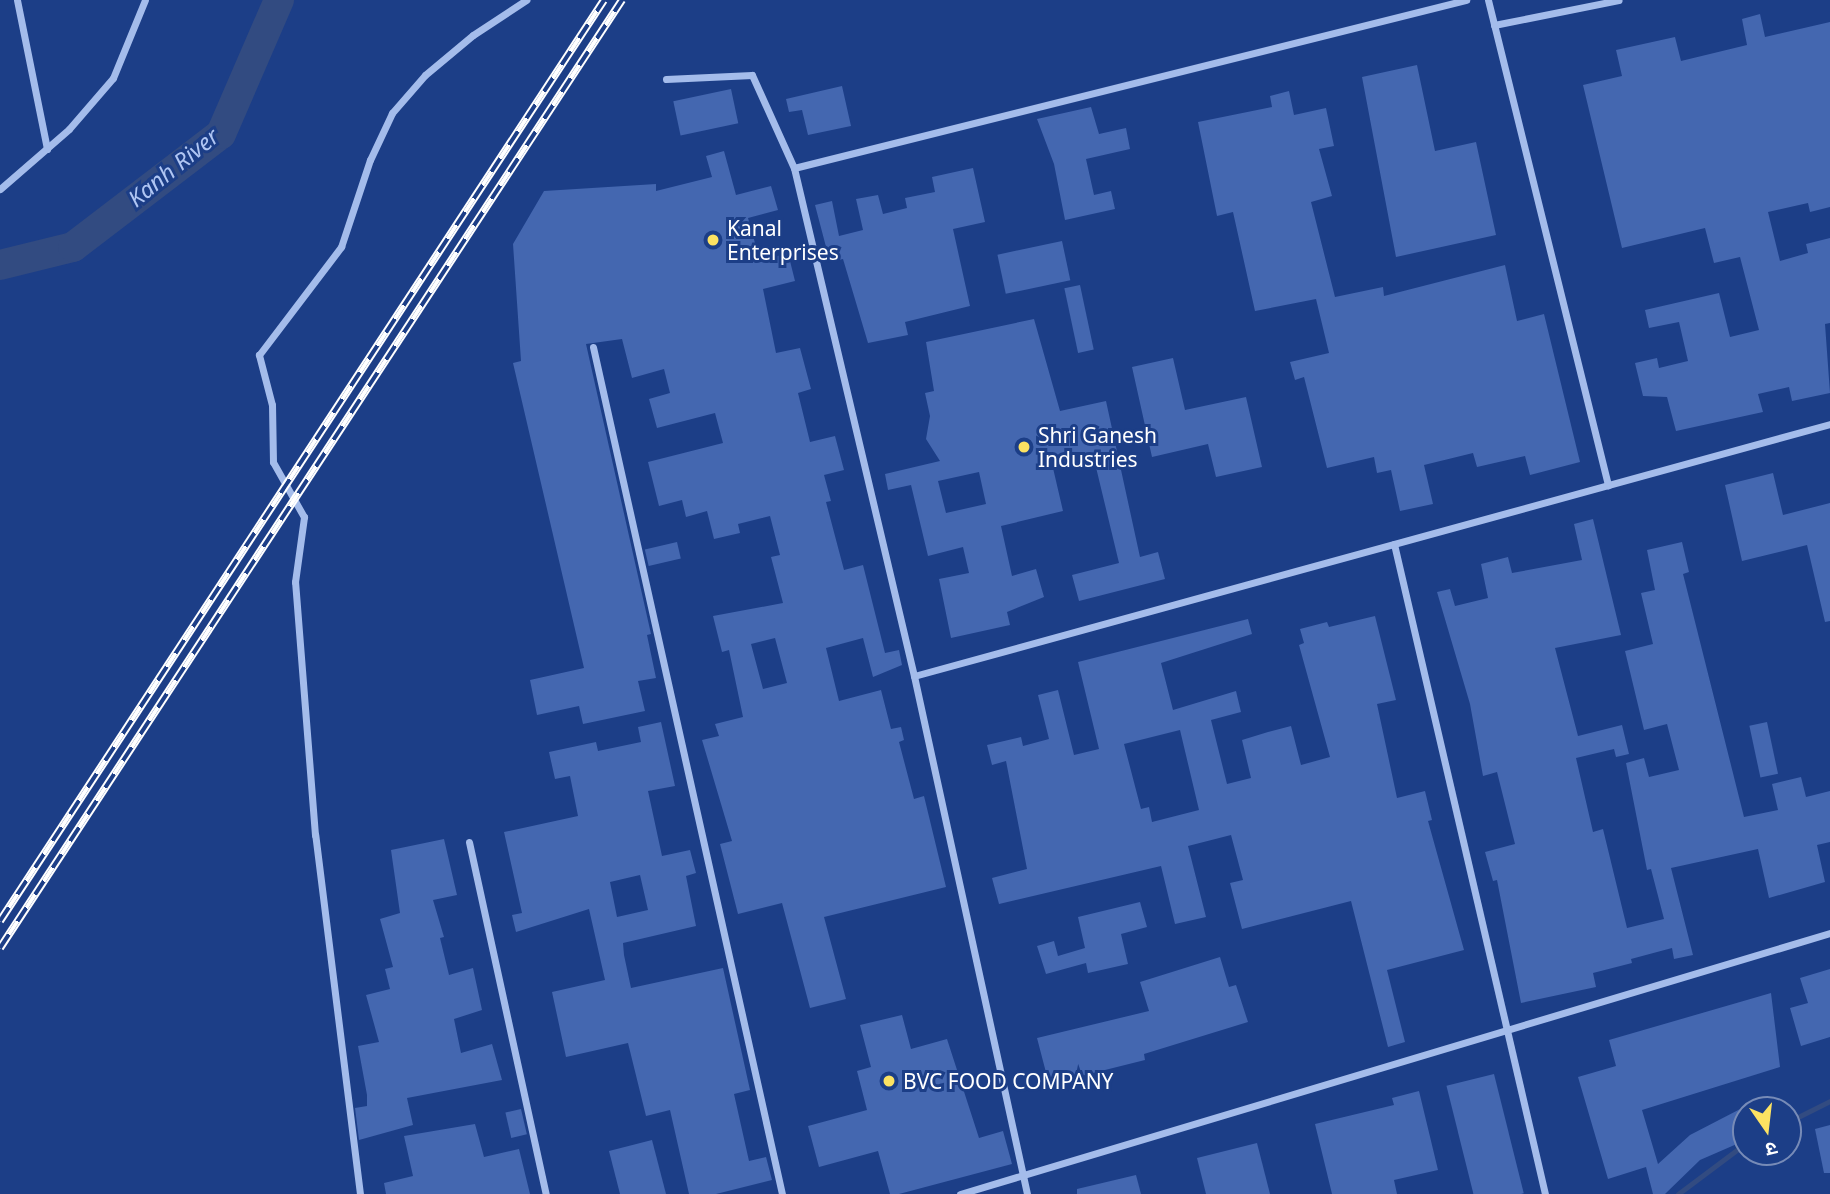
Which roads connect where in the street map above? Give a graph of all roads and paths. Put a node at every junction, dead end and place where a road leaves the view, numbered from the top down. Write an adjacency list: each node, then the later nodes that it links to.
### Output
1 (18, 0): 9 (street)
2 (145, 0): 9 (street)
3 (526, 0): 21 (street)
4 (1466, 0): 10 (street)
5 (1488, 0): 7 (street)
6 (1619, 0): 7 (street)
7 (1494, 25): 14 (street)
8 (666, 79): 10 (street)
9 (47, 149): 11 (street)
10 (794, 168): 16 (street)
11 (0, 189)
12 (593, 347): 23 (street)
13 (1830, 424): 14 (street)
14 (1608, 485): 15 (street)
15 (1394, 544): 16 (street); 19 (street)
16 (914, 676): 20 (street)
17 (469, 842): 22 (street)
18 (1830, 933): 19 (street)
19 (1507, 1029): 20 (street); 26 (street)
20 (1023, 1175): 24 (street); 25 (street)
21 (360, 1194)
22 (546, 1194)
23 (782, 1194)
24 (960, 1194)
25 (1027, 1194)
26 (1545, 1194)

